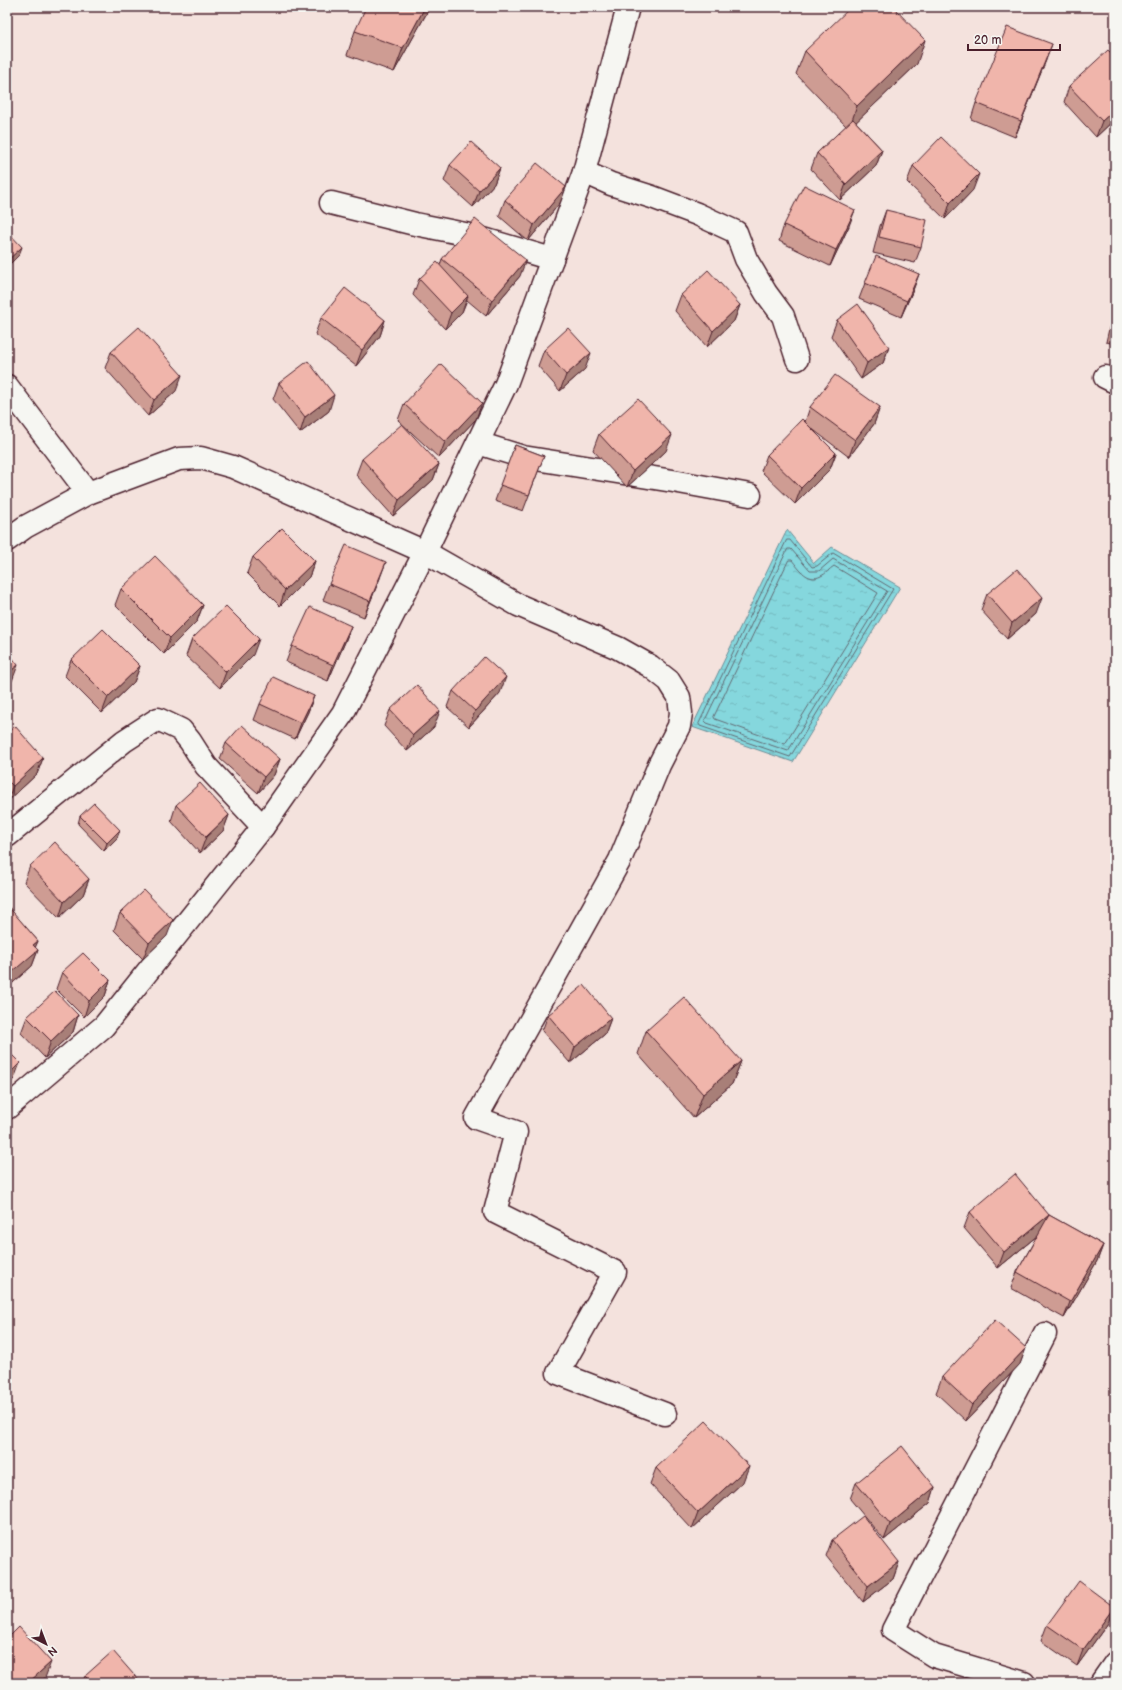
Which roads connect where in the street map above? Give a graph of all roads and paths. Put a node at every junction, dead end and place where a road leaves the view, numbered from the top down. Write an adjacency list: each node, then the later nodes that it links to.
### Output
1 (628, 7): 2 (street)
2 (584, 172): 4 (street); 5 (street)
3 (331, 203): 4 (street)
4 (552, 260): 7 (street)
5 (797, 359)
6 (7, 386): 8 (street)
7 (478, 443): 9 (street); 11 (street)
8 (88, 493): 10 (street); 11 (street)
9 (750, 495)
10 (7, 540)
11 (425, 552): 12 (street); 16 (street)
12 (262, 828): 13 (street); 14 (street)
13 (7, 836)
14 (7, 1108)
15 (1045, 1334): 18 (street)
16 (665, 1414)
17 (1115, 1663): 19 (street)
18 (1024, 1683)
19 (1101, 1683)

